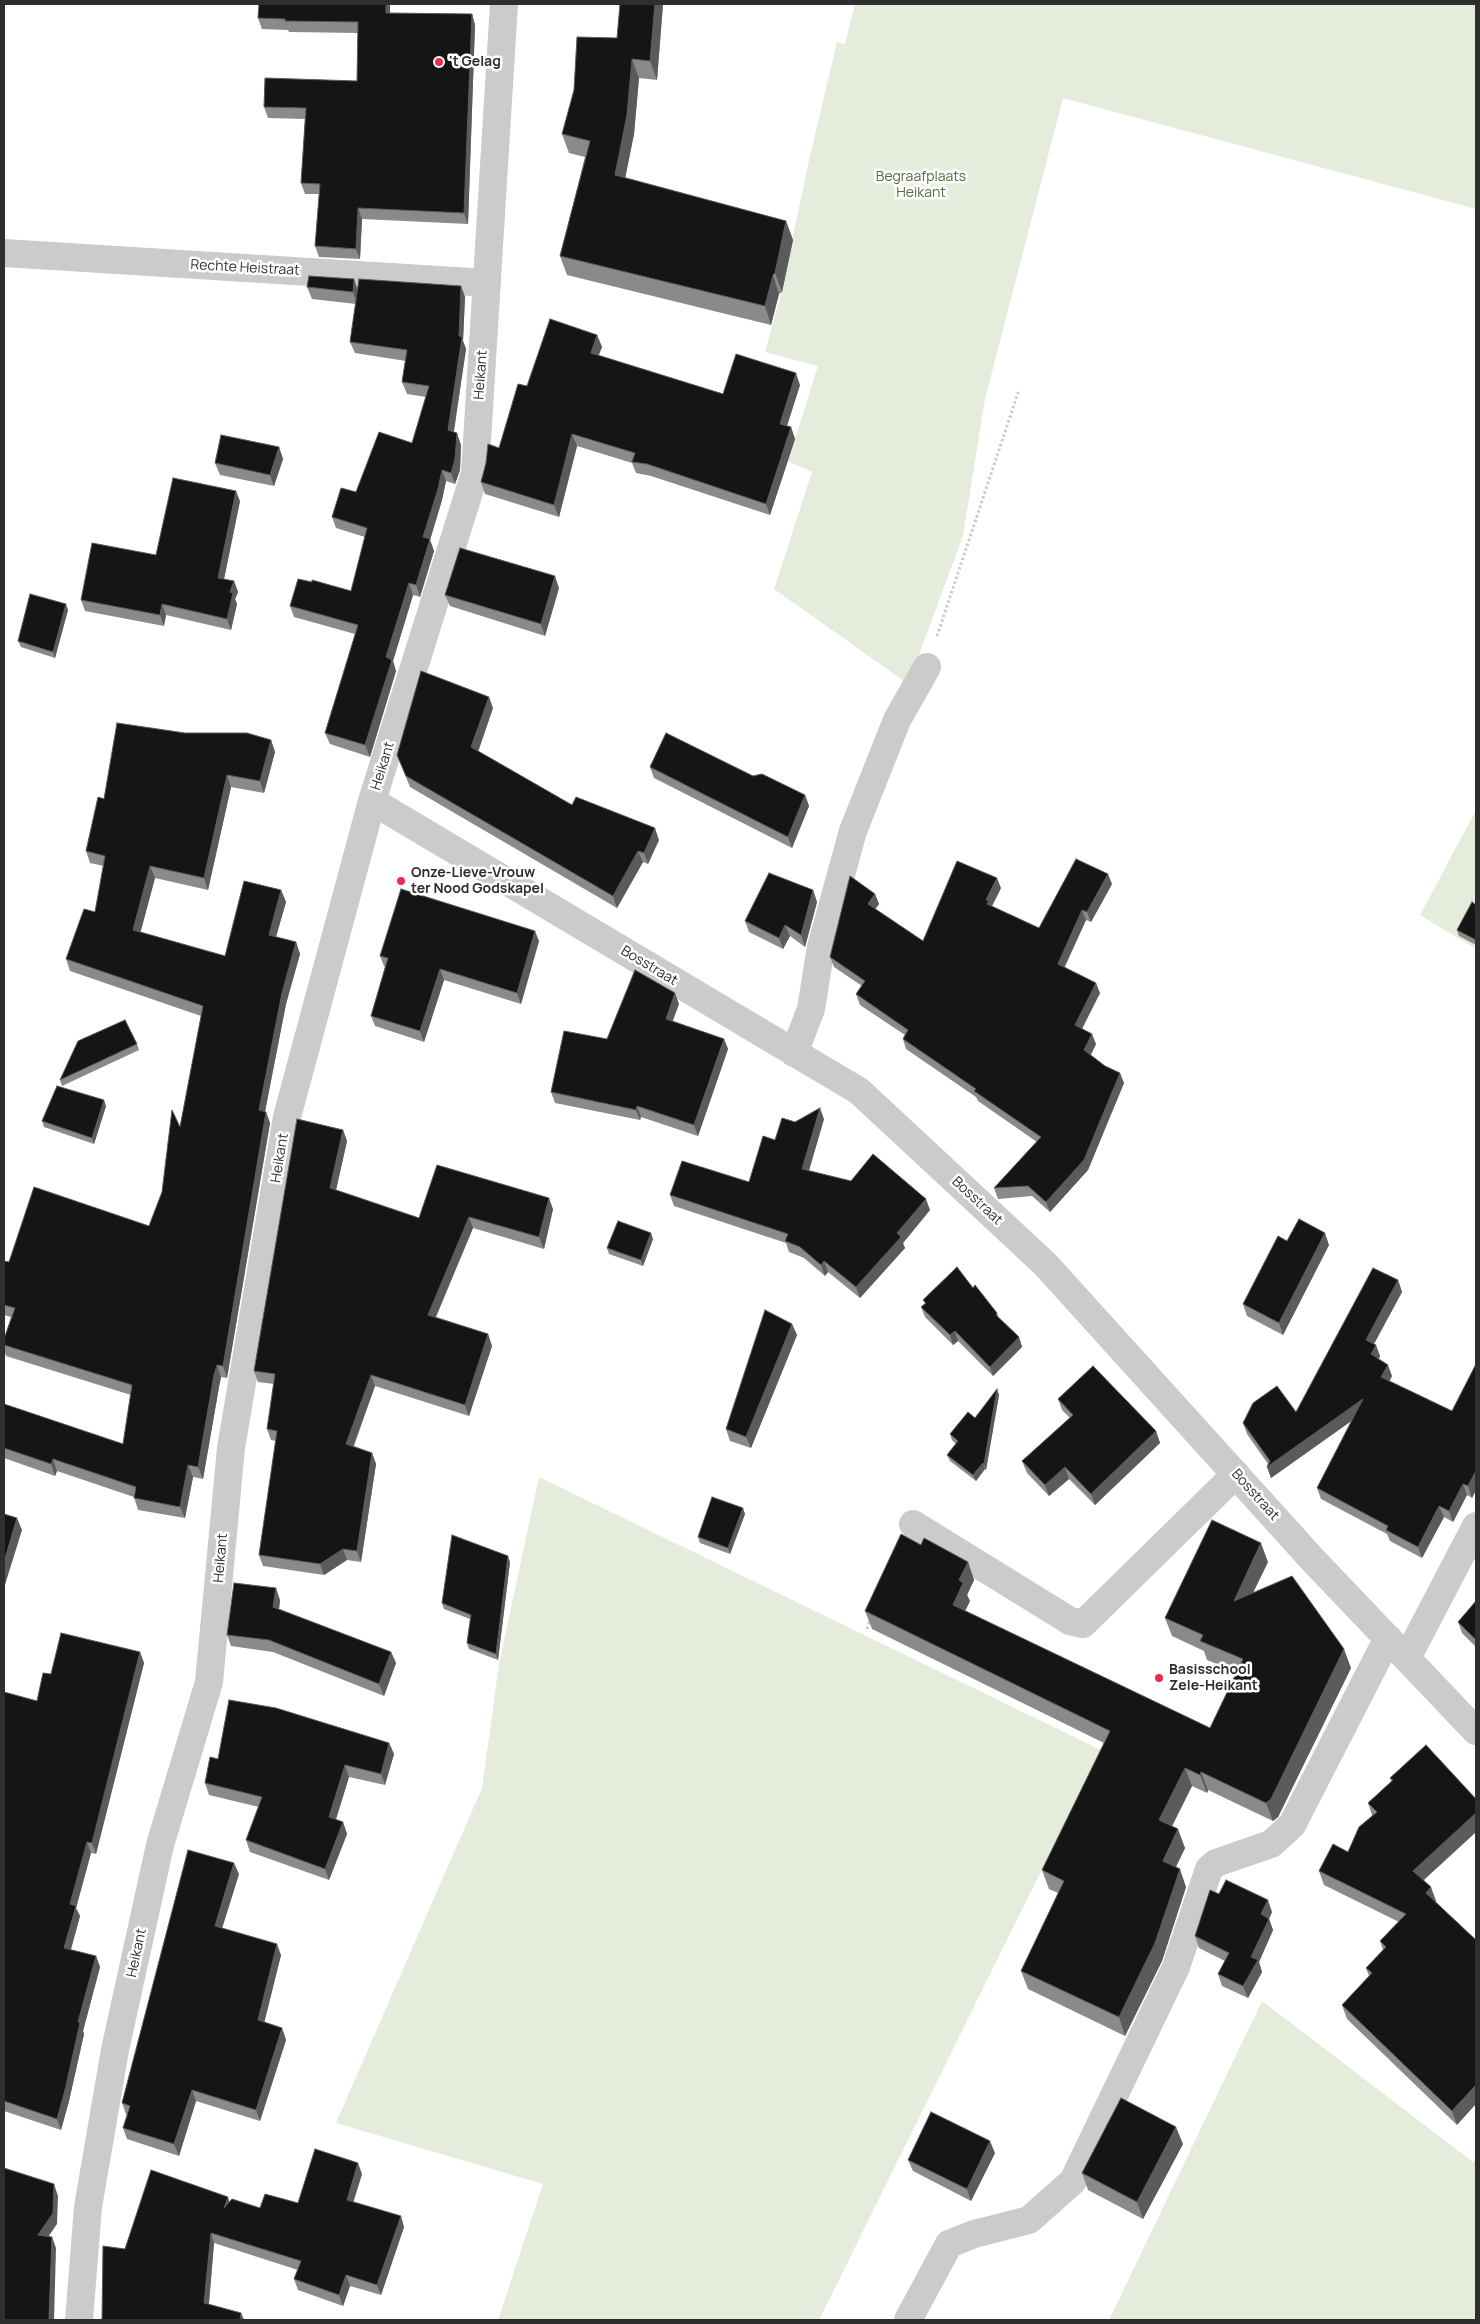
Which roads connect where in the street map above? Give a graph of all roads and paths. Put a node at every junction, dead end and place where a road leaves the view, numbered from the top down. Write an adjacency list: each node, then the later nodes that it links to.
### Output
1 (504, 4): 3 (street, Heikant)
2 (4, 253): 3 (street, Rechte Heistraat)
3 (487, 282): 6 (street, Heikant)
4 (1019, 390): 5 (path)
5 (927, 667): 7 (street)
6 (372, 801): 7 (street, Bosstraat); 16 (street, Heikant)
7 (794, 1053): 8 (street, Bosstraat)
8 (1236, 1474): 9 (street); 13 (street, Bosstraat)
9 (913, 1524)
10 (1476, 1526): 14 (street)
11 (874, 1611): 12 (path)
12 (867, 1628)
13 (1388, 1638): 14 (street, Bosstraat); 17 (street)
14 (1407, 1658): 15 (street, Bosstraat)
15 (1476, 1731)
16 (79, 2320)
17 (908, 2320)

